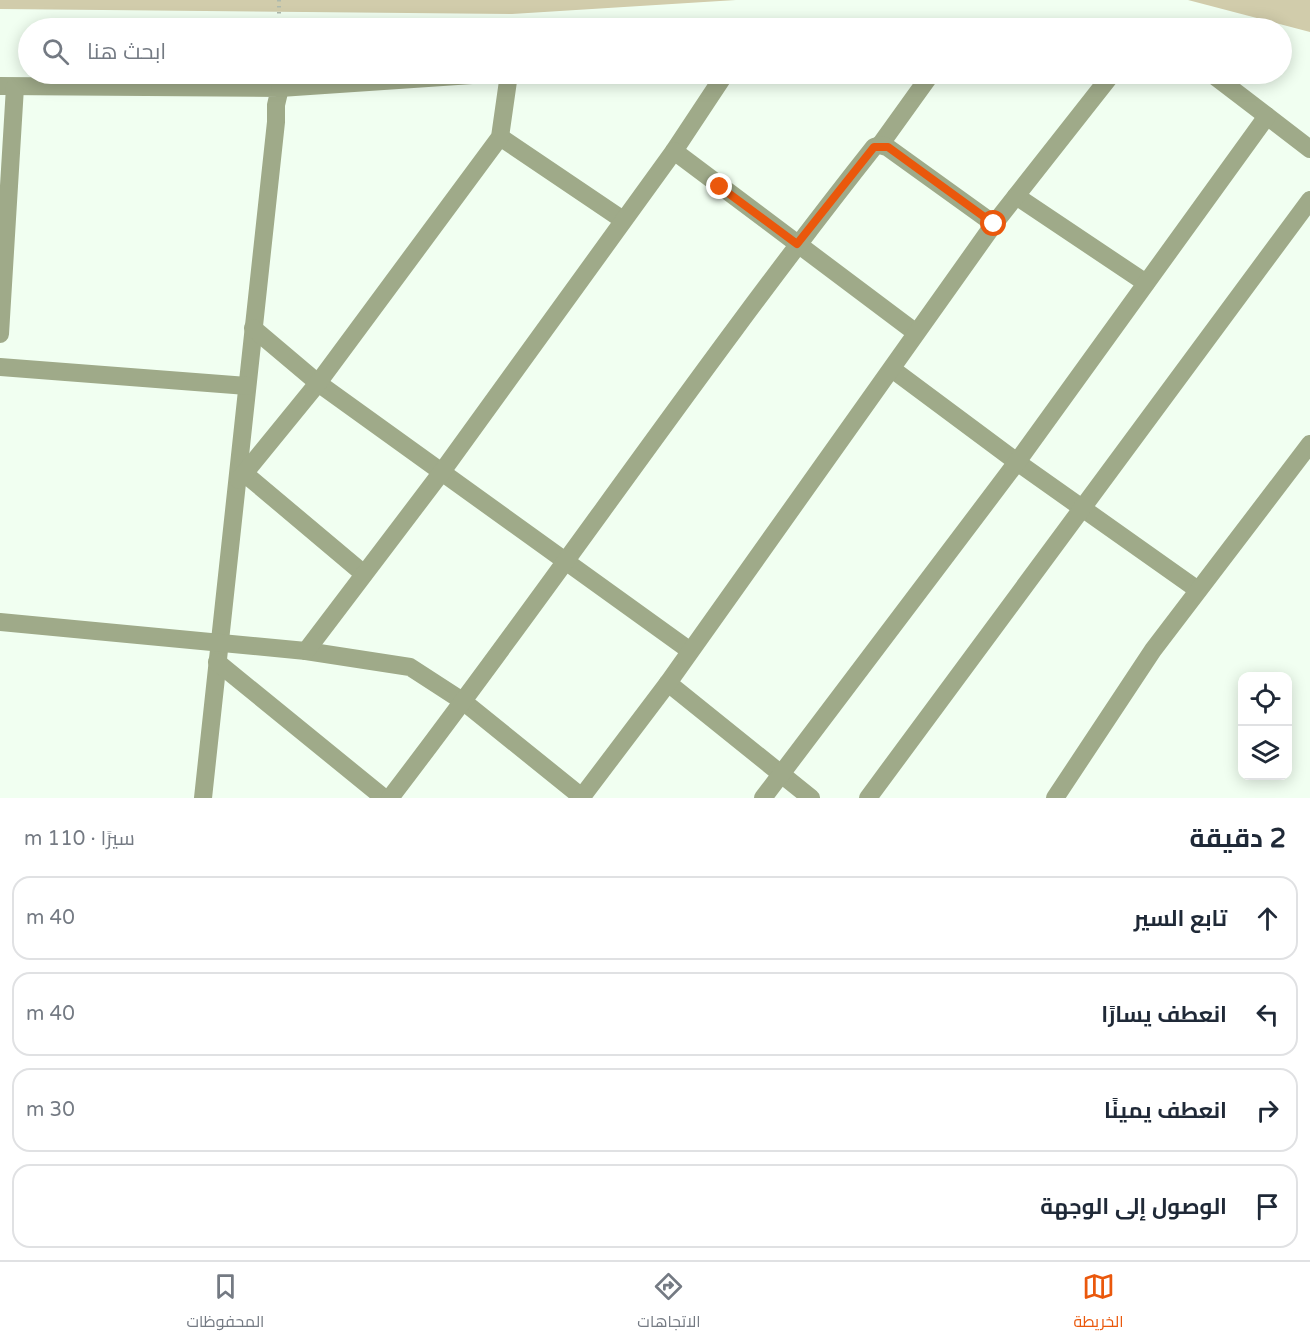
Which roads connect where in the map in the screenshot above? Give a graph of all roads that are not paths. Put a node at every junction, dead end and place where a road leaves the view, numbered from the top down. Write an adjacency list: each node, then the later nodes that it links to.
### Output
1 (328, 84): 8 (street)
2 (508, 84): 10 (street)
3 (718, 84): 13 (street)
4 (924, 84): 11 (street)
5 (1104, 84): 14 (street)
6 (1225, 84): 9 (street)
7 (8, 87): 8 (street); 22 (street)
8 (280, 87): 20 (street)
9 (1267, 116): 12 (street); 19 (street)
10 (500, 137): 16 (street); 25 (street)
11 (879, 145): 17 (street); 18 (street)
12 (1310, 149)
13 (674, 151): 16 (street); 18 (street)
14 (1016, 196): 17 (street); 19 (street)
15 (1310, 200): 31 (street)
16 (623, 220): 29 (street)
17 (994, 224): 21 (street)
18 (797, 244): 21 (street); 32 (street)
19 (1146, 283): 28 (street)
20 (253, 328): 25 (street); 26 (street)
21 (915, 333): 24 (street)
22 (0, 334)
23 (0, 367): 26 (street)
24 (892, 369): 28 (street); 36 (street)
25 (318, 383): 29 (street); 30 (street)
26 (247, 386): 30 (street)
27 (1310, 444): 34 (street)
28 (1017, 462): 31 (street); 41 (street)
29 (441, 473): 32 (street); 33 (street)
30 (242, 476): 33 (street); 38 (street)
31 (1083, 507): 34 (street); 48 (street)
32 (565, 562): 36 (street); 40 (street)
33 (364, 574): 37 (street)
34 (1198, 590): 49 (street)
35 (0, 621): 38 (street)
36 (689, 650): 39 (street)
37 (306, 651): 38 (street); 40 (street)
38 (219, 653): 42 (street); 43 (street)
39 (668, 683): 41 (street); 45 (street)
40 (464, 702): 44 (street); 45 (street)
41 (780, 775): 46 (street); 47 (street)
42 (203, 798)
43 (384, 798)
44 (390, 798)
45 (582, 798)
46 (763, 798)
47 (811, 798)
48 (868, 798)
49 (1055, 798)

